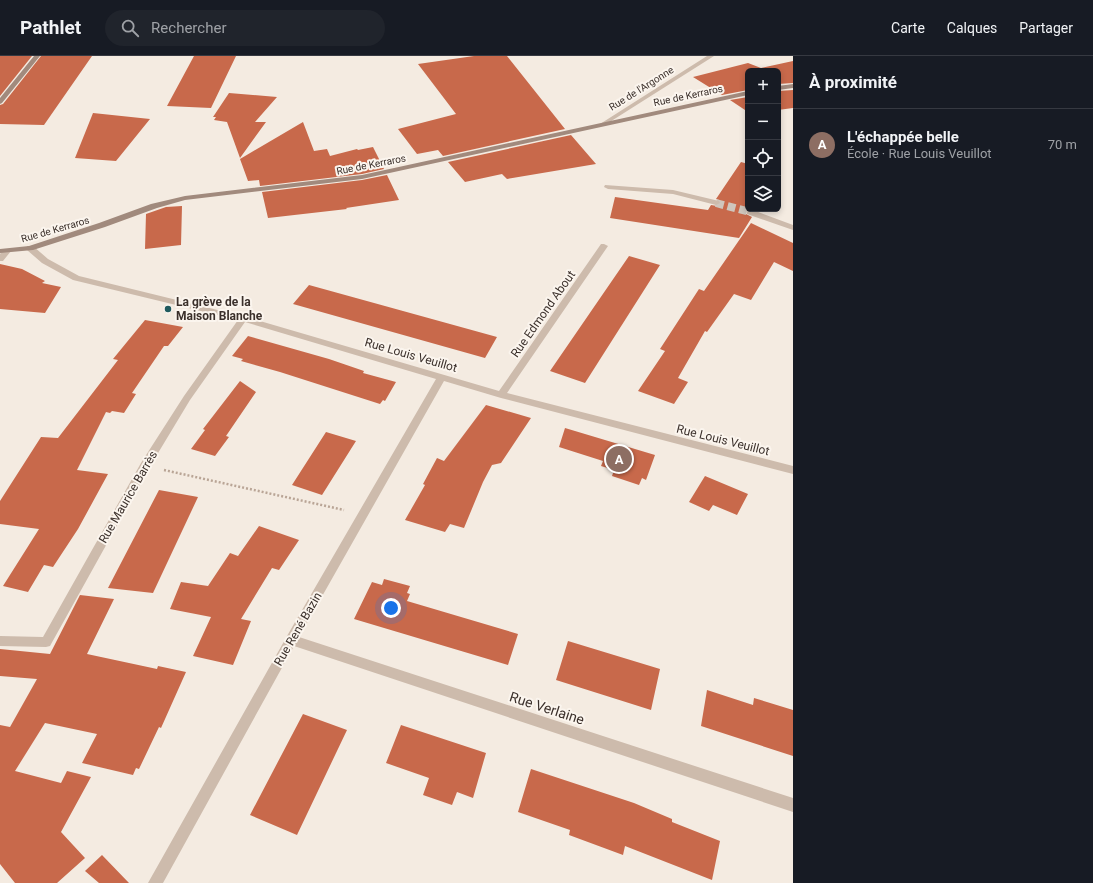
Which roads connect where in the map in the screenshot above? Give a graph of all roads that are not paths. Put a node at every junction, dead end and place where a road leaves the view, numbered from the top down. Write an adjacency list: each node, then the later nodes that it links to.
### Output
1 (37, 56): 6 (street)
2 (711, 56): 7 (street, Rue de l'Argonne)
3 (793, 86): 4 (street)
4 (781, 88)
5 (745, 94): 7 (street, Rue de Kerraros)
6 (0, 102)
7 (603, 124): 13 (street, Rue de Kerraros)
8 (608, 187): 9 (street)
9 (716, 203)
10 (750, 212): 11 (street)
11 (793, 228)
12 (604, 246): 18 (street, Rue Edmond About)
13 (30, 248): 14 (street, Rue de Kerraros); 16 (street, Rue Louis Veuillot)
14 (3, 251): 15 (street)
15 (0, 259)
16 (243, 319): 17 (street, Rue Louis Veuillot); 21 (street, Rue Maurice Barrès)
17 (442, 377): 18 (street, Rue Louis Veuillot); 20 (street, Rue René Bazin)
18 (501, 396): 19 (street, Rue Louis Veuillot)
19 (793, 470)
20 (291, 640): 22 (street, Rue Verlaine); 23 (street, Rue René Bazin)
21 (0, 641)
22 (793, 805)
23 (155, 883)

